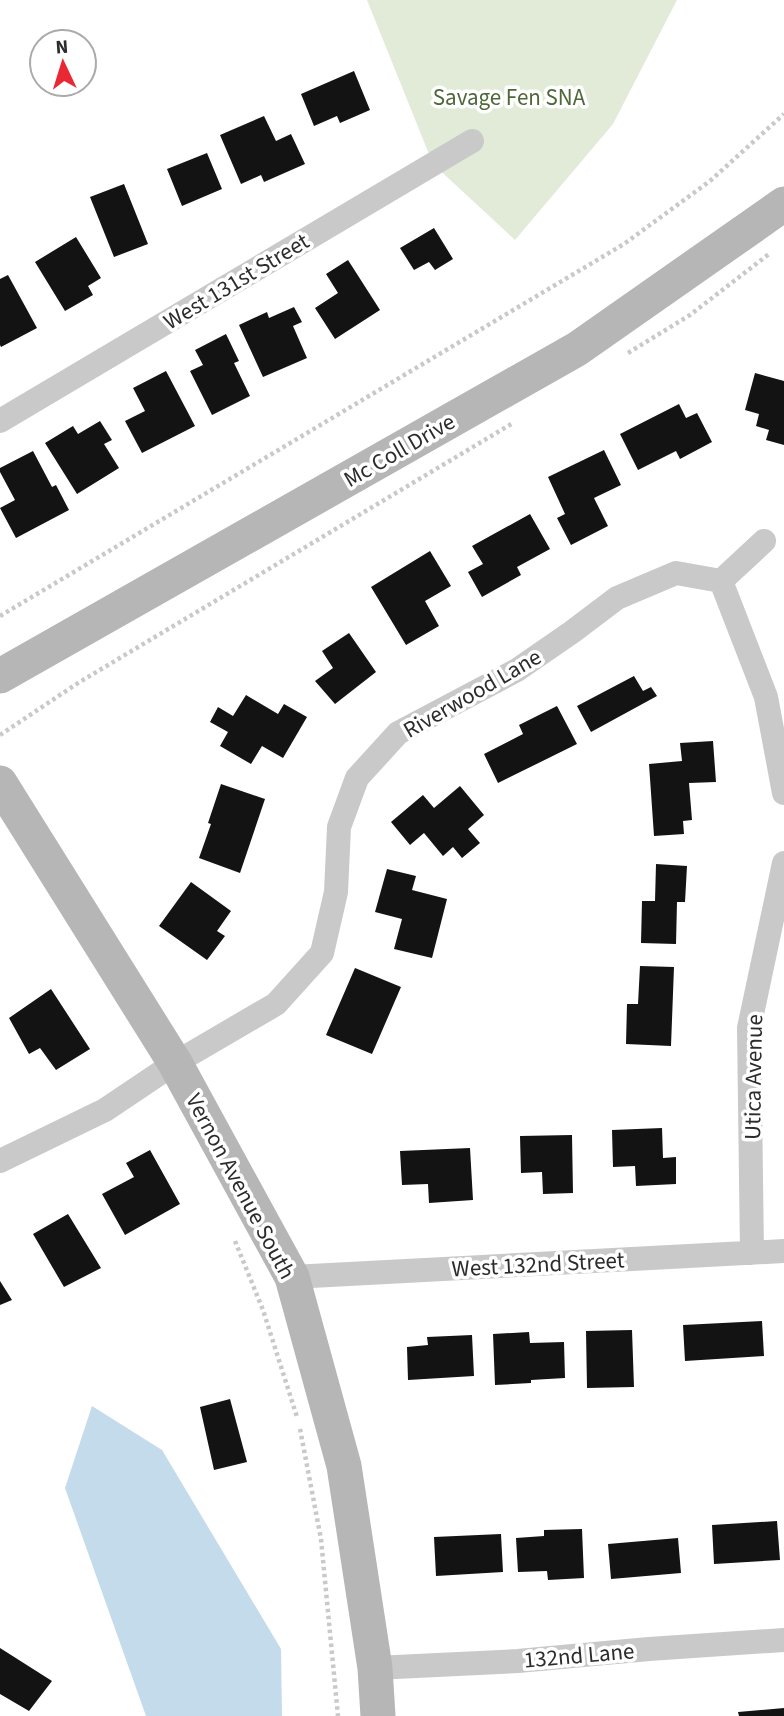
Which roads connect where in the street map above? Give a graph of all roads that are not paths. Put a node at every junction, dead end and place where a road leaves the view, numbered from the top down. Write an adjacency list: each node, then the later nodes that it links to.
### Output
1 (472, 141): 3 (street, West 131st Street)
2 (784, 204): 6 (street, Mc Coll Drive)
3 (0, 421)
4 (764, 541): 5 (street)
5 (721, 580): 8 (street); 10 (street, Riverwood Lane)
6 (0, 676)
7 (0, 783): 10 (street, Vernon Avenue South)
8 (784, 793)
9 (784, 863): 13 (street, Utica Avenue)
10 (175, 1063): 11 (street); 14 (street, Vernon Avenue South)
11 (0, 1161)
12 (784, 1251): 13 (street, West 132nd Street)
13 (752, 1253): 14 (street, West 132nd Street)
14 (292, 1277): 16 (street, Vernon Avenue South)
15 (784, 1640): 16 (street, 132nd Lane)
16 (374, 1668): 17 (street, Vernon Avenue South)
17 (378, 1716)

